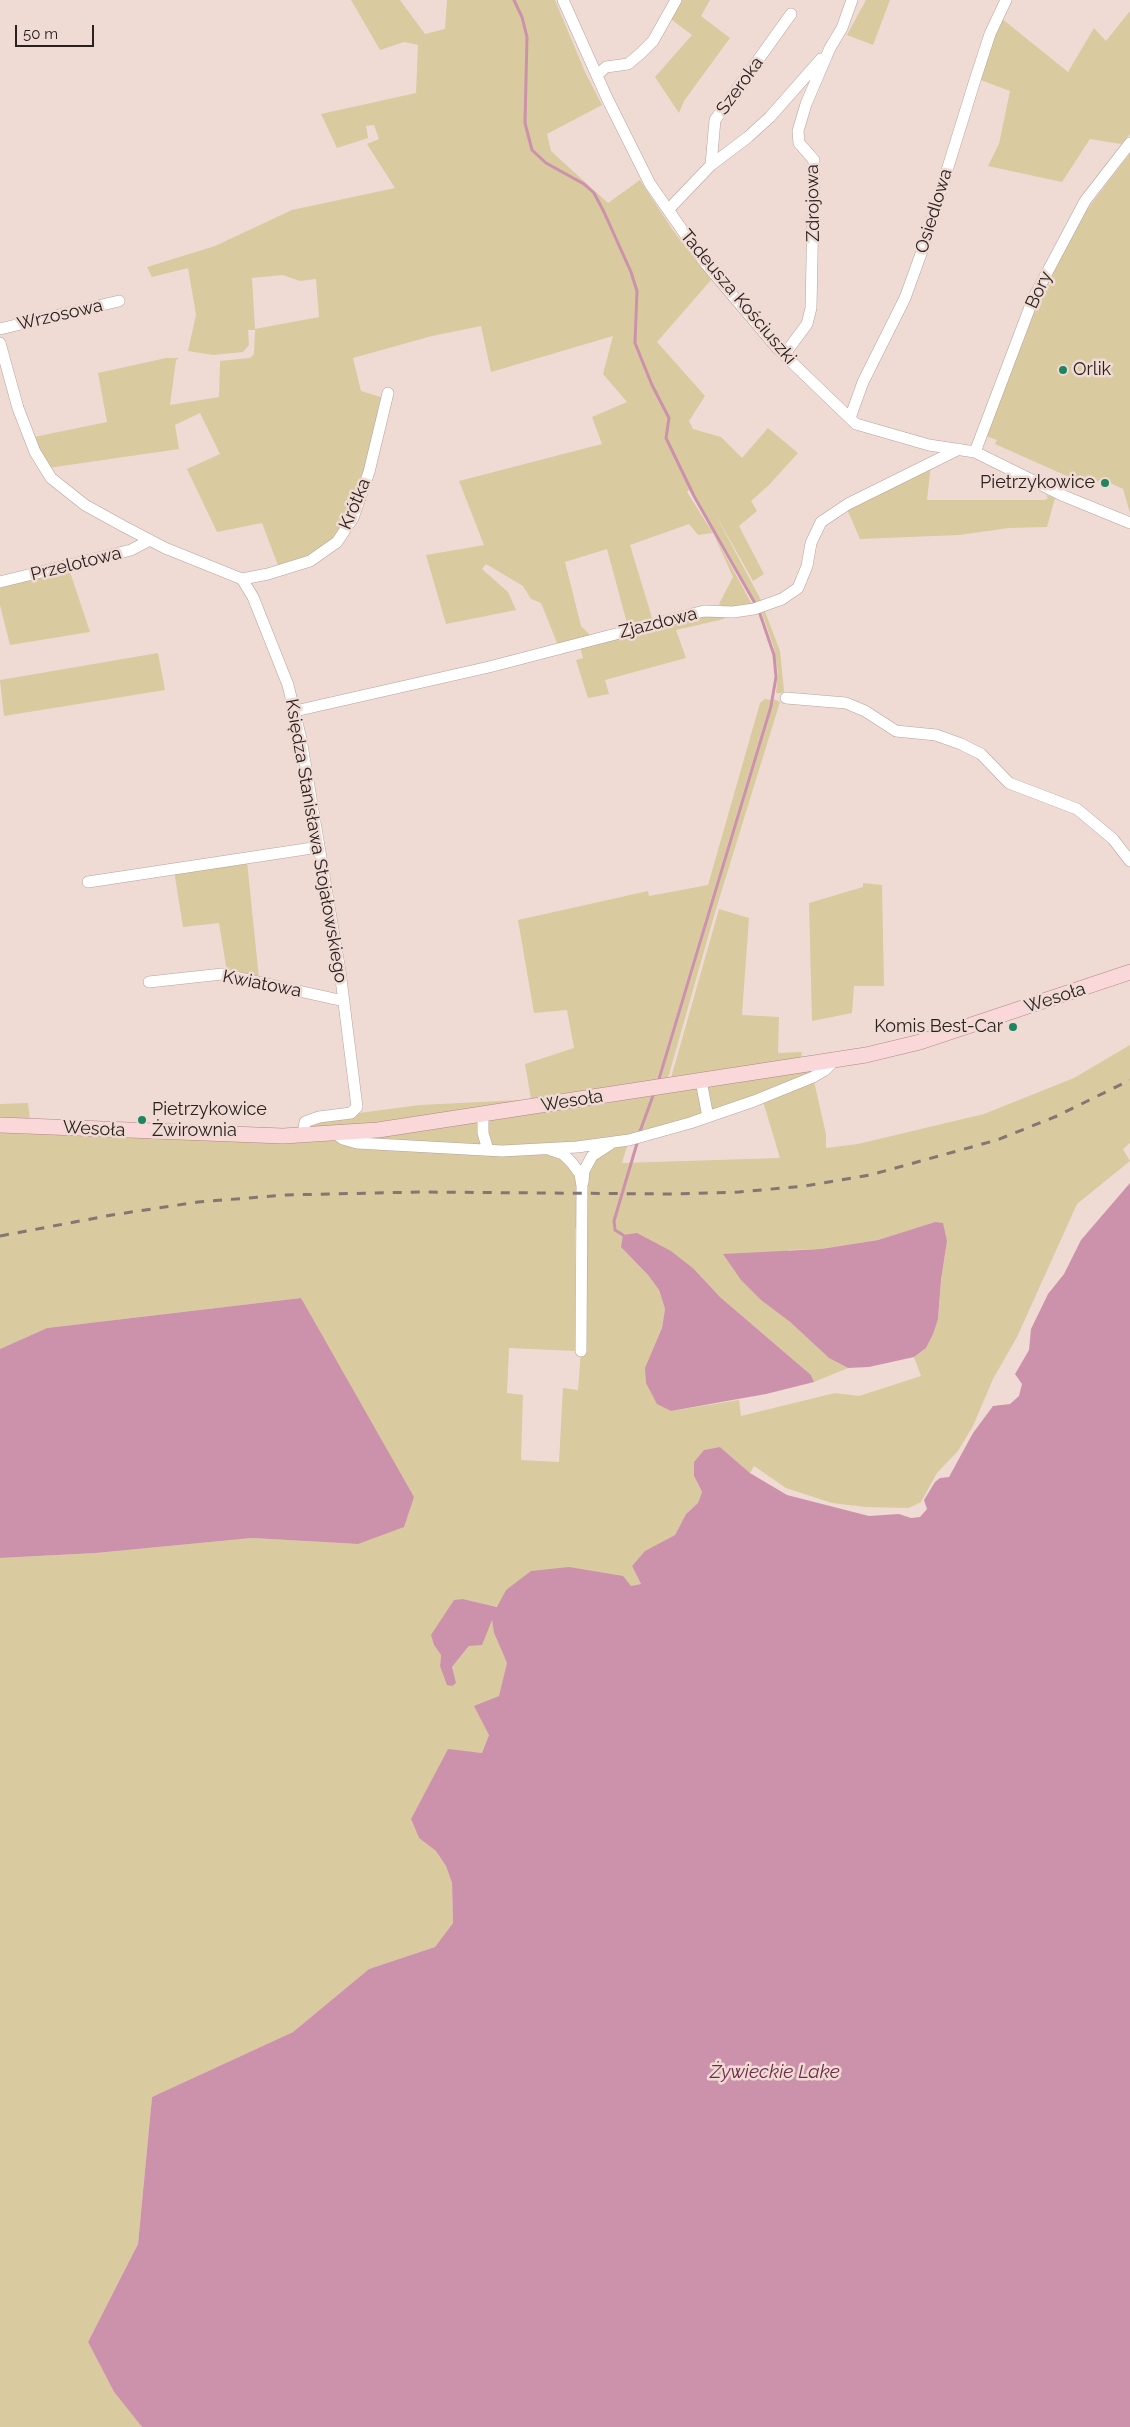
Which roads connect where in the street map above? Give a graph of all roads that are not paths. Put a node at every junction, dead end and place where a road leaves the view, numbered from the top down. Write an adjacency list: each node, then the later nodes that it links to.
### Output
1 (564, 0): 7 (street, Tadeusza Kościuszki)
2 (676, 0): 7 (street)
3 (852, 0): 6 (street, Zdrojowa)
4 (1006, 0): 16 (street, Osiedlowa)
5 (791, 14): 9 (street, Szeroka)
6 (830, 48): 9 (street); 14 (street, Zdrojowa)
7 (596, 75): 10 (street, Tadeusza Kościuszki)
8 (1130, 143): 18 (street, Bory)
9 (711, 165): 10 (street)
10 (668, 210): 14 (street, Tadeusza Kościuszki)
11 (120, 302): 12 (street, Wrzosowa)
12 (0, 329)
13 (0, 343): 20 (street)
14 (784, 355): 16 (street, Tadeusza Kościuszki)
15 (388, 394): 21 (street, Krótka)
16 (850, 418): 17 (street, Tadeusza Kościuszki)
17 (959, 449): 18 (street, Tadeusza Kościuszki); 24 (street, Zjazdowa)
18 (975, 452): 19 (street, Tadeusza Kościuszki)
19 (1130, 523)
20 (150, 540): 21 (street); 22 (street, Przelotowa)
21 (242, 579): 24 (street, Księdza Stanisława Stojałowskiego)
22 (0, 582)
23 (786, 698): 26 (street)
24 (295, 711): 25 (street, Księdza Stanisława Stojałowskiego)
25 (319, 847): 27 (street); 30 (street, Księdza Stanisława Stojałowskiego)
26 (1130, 861)
27 (88, 882)
28 (1130, 972): 31 (main road, Wesoła)
29 (149, 982): 30 (street, Kwiatowa)
30 (344, 1001): 37 (street, Księdza Stanisława Stojałowskiego)
31 (833, 1062): 32 (main road, Wesoła); 34 (street)
32 (701, 1081): 33 (main road, Wesoła); 34 (street)
33 (483, 1114): 36 (main road, Wesoła); 40 (street)
34 (708, 1117): 38 (street)
35 (0, 1125): 37 (main road, Wesoła)
36 (336, 1134): 37 (main road, Wesoła); 40 (street)
37 (303, 1135)
38 (617, 1142): 39 (street); 41 (street)
39 (546, 1149): 40 (street); 41 (street)
40 (488, 1150)
41 (582, 1186): 42 (street)
42 (581, 1351)

